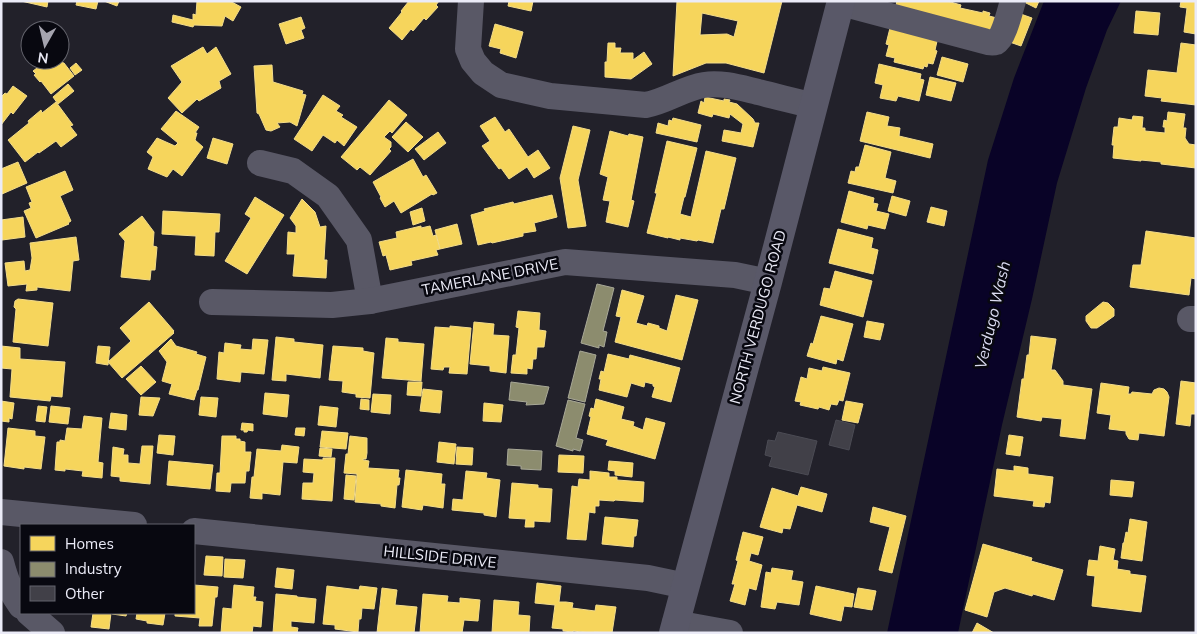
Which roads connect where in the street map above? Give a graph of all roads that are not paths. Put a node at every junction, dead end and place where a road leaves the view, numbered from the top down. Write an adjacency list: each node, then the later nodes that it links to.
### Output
1 (471, 1): 4 (street)
2 (1013, 1): 3 (street)
3 (841, 2): 4 (main road, NORTH VERDUGO ROAD)
4 (814, 106): 6 (main road, NORTH VERDUGO ROAD)
5 (260, 163): 7 (street)
6 (768, 282): 7 (street, TAMERLANE DRIVE); 13 (main road, NORTH VERDUGO ROAD)
7 (370, 301): 8 (street, TAMERLANE DRIVE)
8 (212, 302)
9 (1, 512): 10 (street)
10 (124, 524)
11 (195, 531): 13 (street, HILLSIDE DRIVE)
12 (1, 562): 14 (street)
13 (686, 586): 18 (main road, NORTH VERDUGO ROAD)
14 (20, 606)
15 (20, 607): 17 (street)
16 (29, 614): 19 (street)
17 (1, 616)
18 (674, 628): 20 (street)
19 (52, 633)
20 (730, 633)

